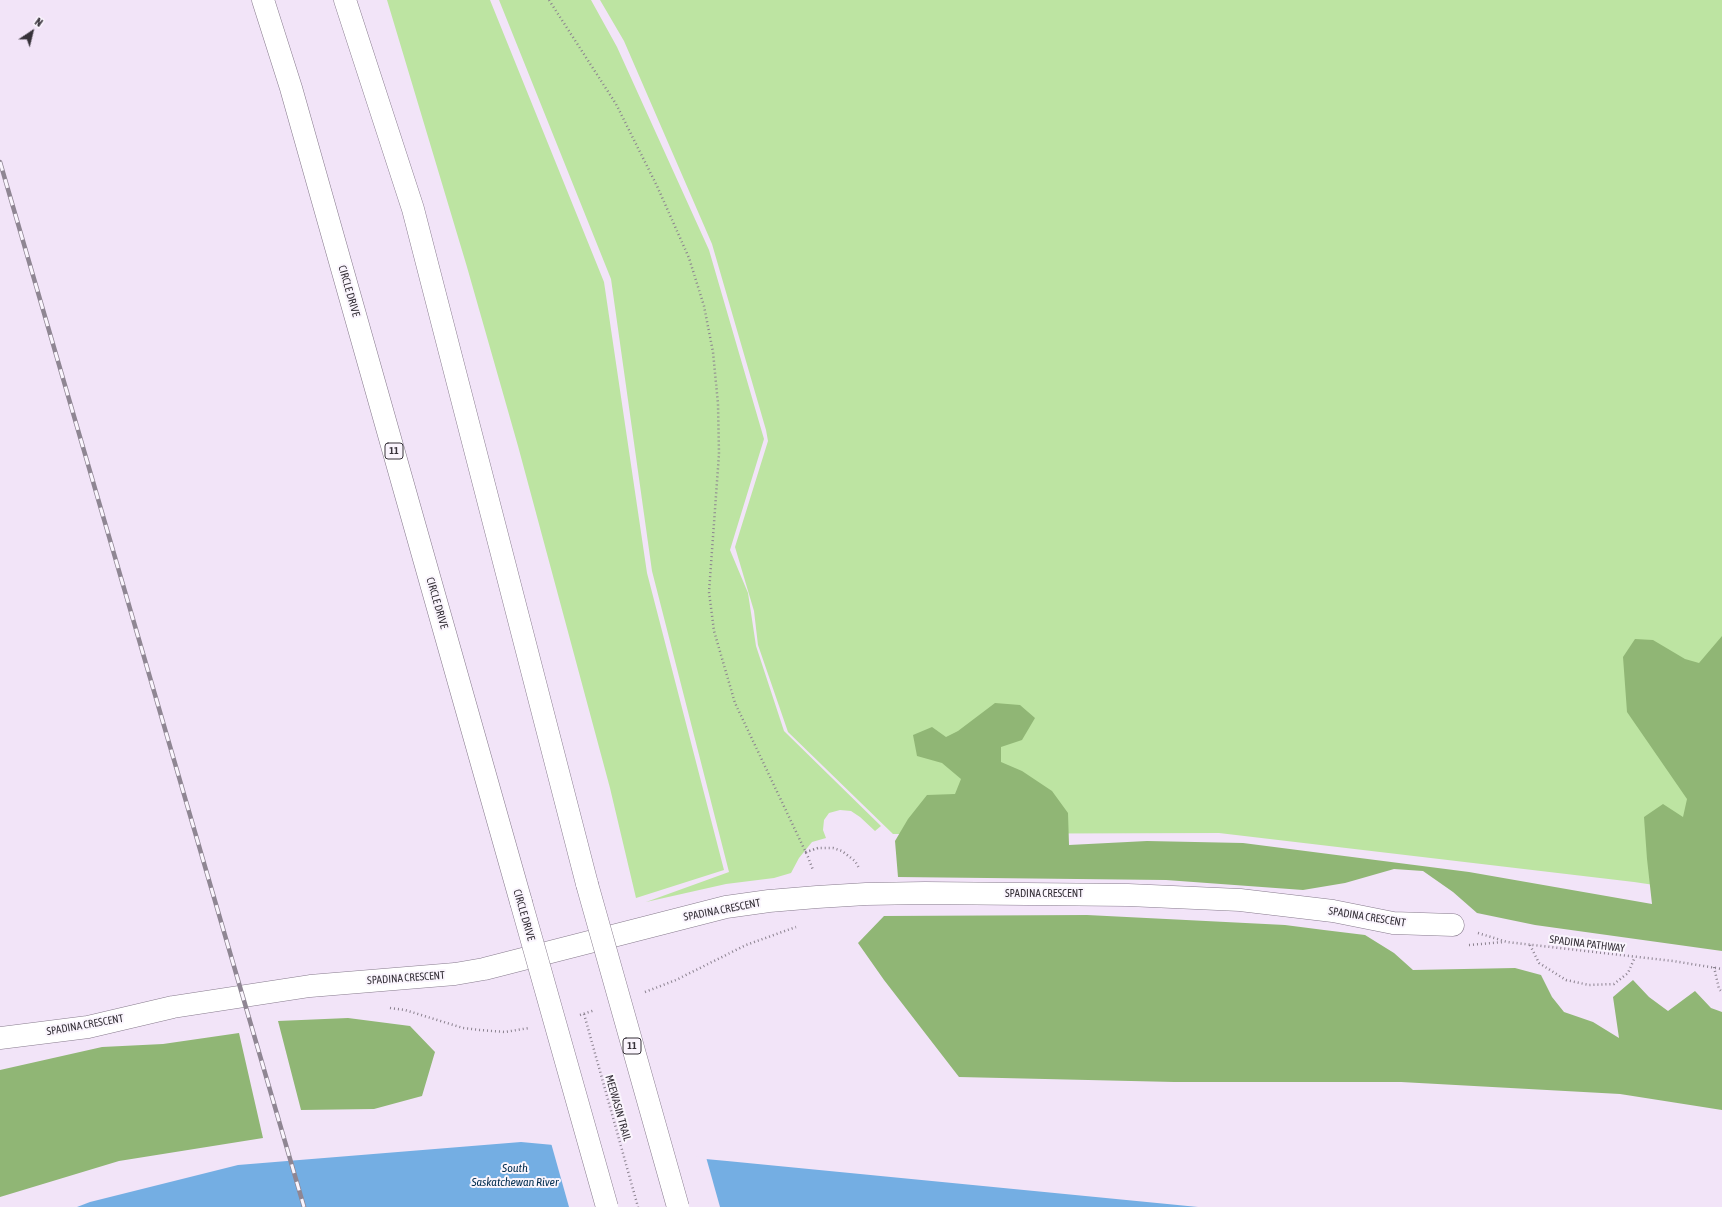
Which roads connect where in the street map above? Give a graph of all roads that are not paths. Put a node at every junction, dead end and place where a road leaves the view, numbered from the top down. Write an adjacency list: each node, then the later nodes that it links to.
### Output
1 (263, 0): 5 (main road, CIRCLE DRIVE / 11, bridge)
2 (345, 0): 6 (main road, 11, bridge)
3 (1453, 925): 4 (main road, SPADINA CRESCENT)
4 (0, 1038)
5 (607, 1207)
6 (678, 1207)

